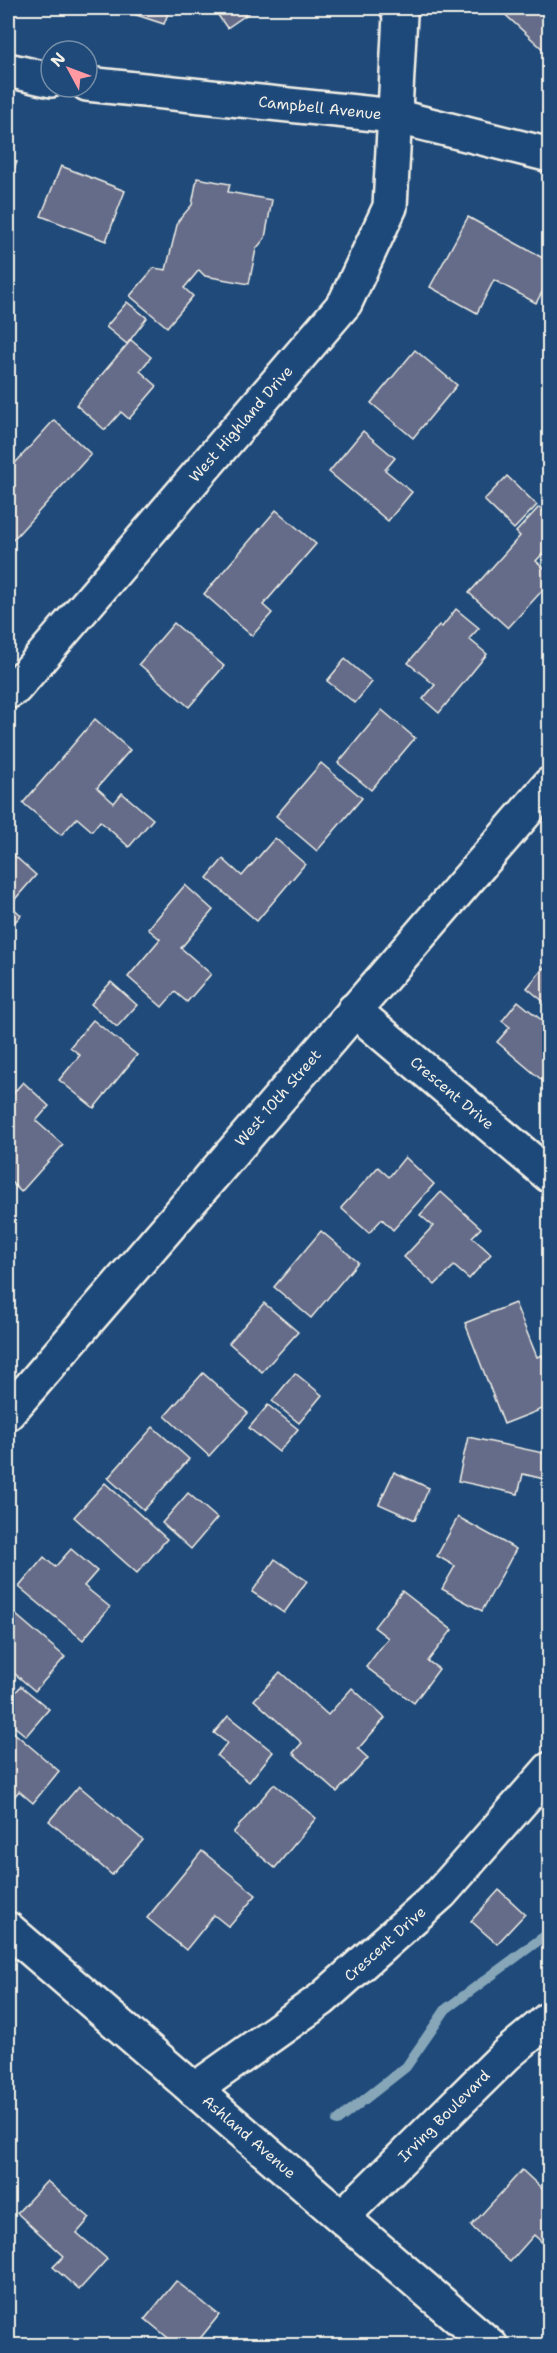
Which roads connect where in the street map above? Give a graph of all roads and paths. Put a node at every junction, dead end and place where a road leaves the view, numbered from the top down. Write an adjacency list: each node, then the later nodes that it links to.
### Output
1 (397, 8): 5 (street, West Highland Drive)
2 (8, 70): 3 (street)
3 (39, 77)
4 (99, 85): 5 (street, Campbell Avenue)
5 (394, 116): 6 (street, Campbell Avenue); 7 (street, West Highland Drive)
6 (549, 155)
7 (8, 692)
8 (549, 784): 9 (street, West 10th Street)
9 (354, 1010): 10 (street, Crescent Drive); 11 (street, West 10th Street)
10 (549, 1176)
11 (8, 1413)
12 (549, 1769): 15 (street, Crescent Drive)
13 (8, 1929): 15 (street, Ashland Avenue)
14 (549, 2018): 16 (street, Irving Boulevard)
15 (194, 2090): 16 (street, Ashland Avenue)
16 (342, 2217): 17 (street, Ashland Avenue)
17 (491, 2346)

